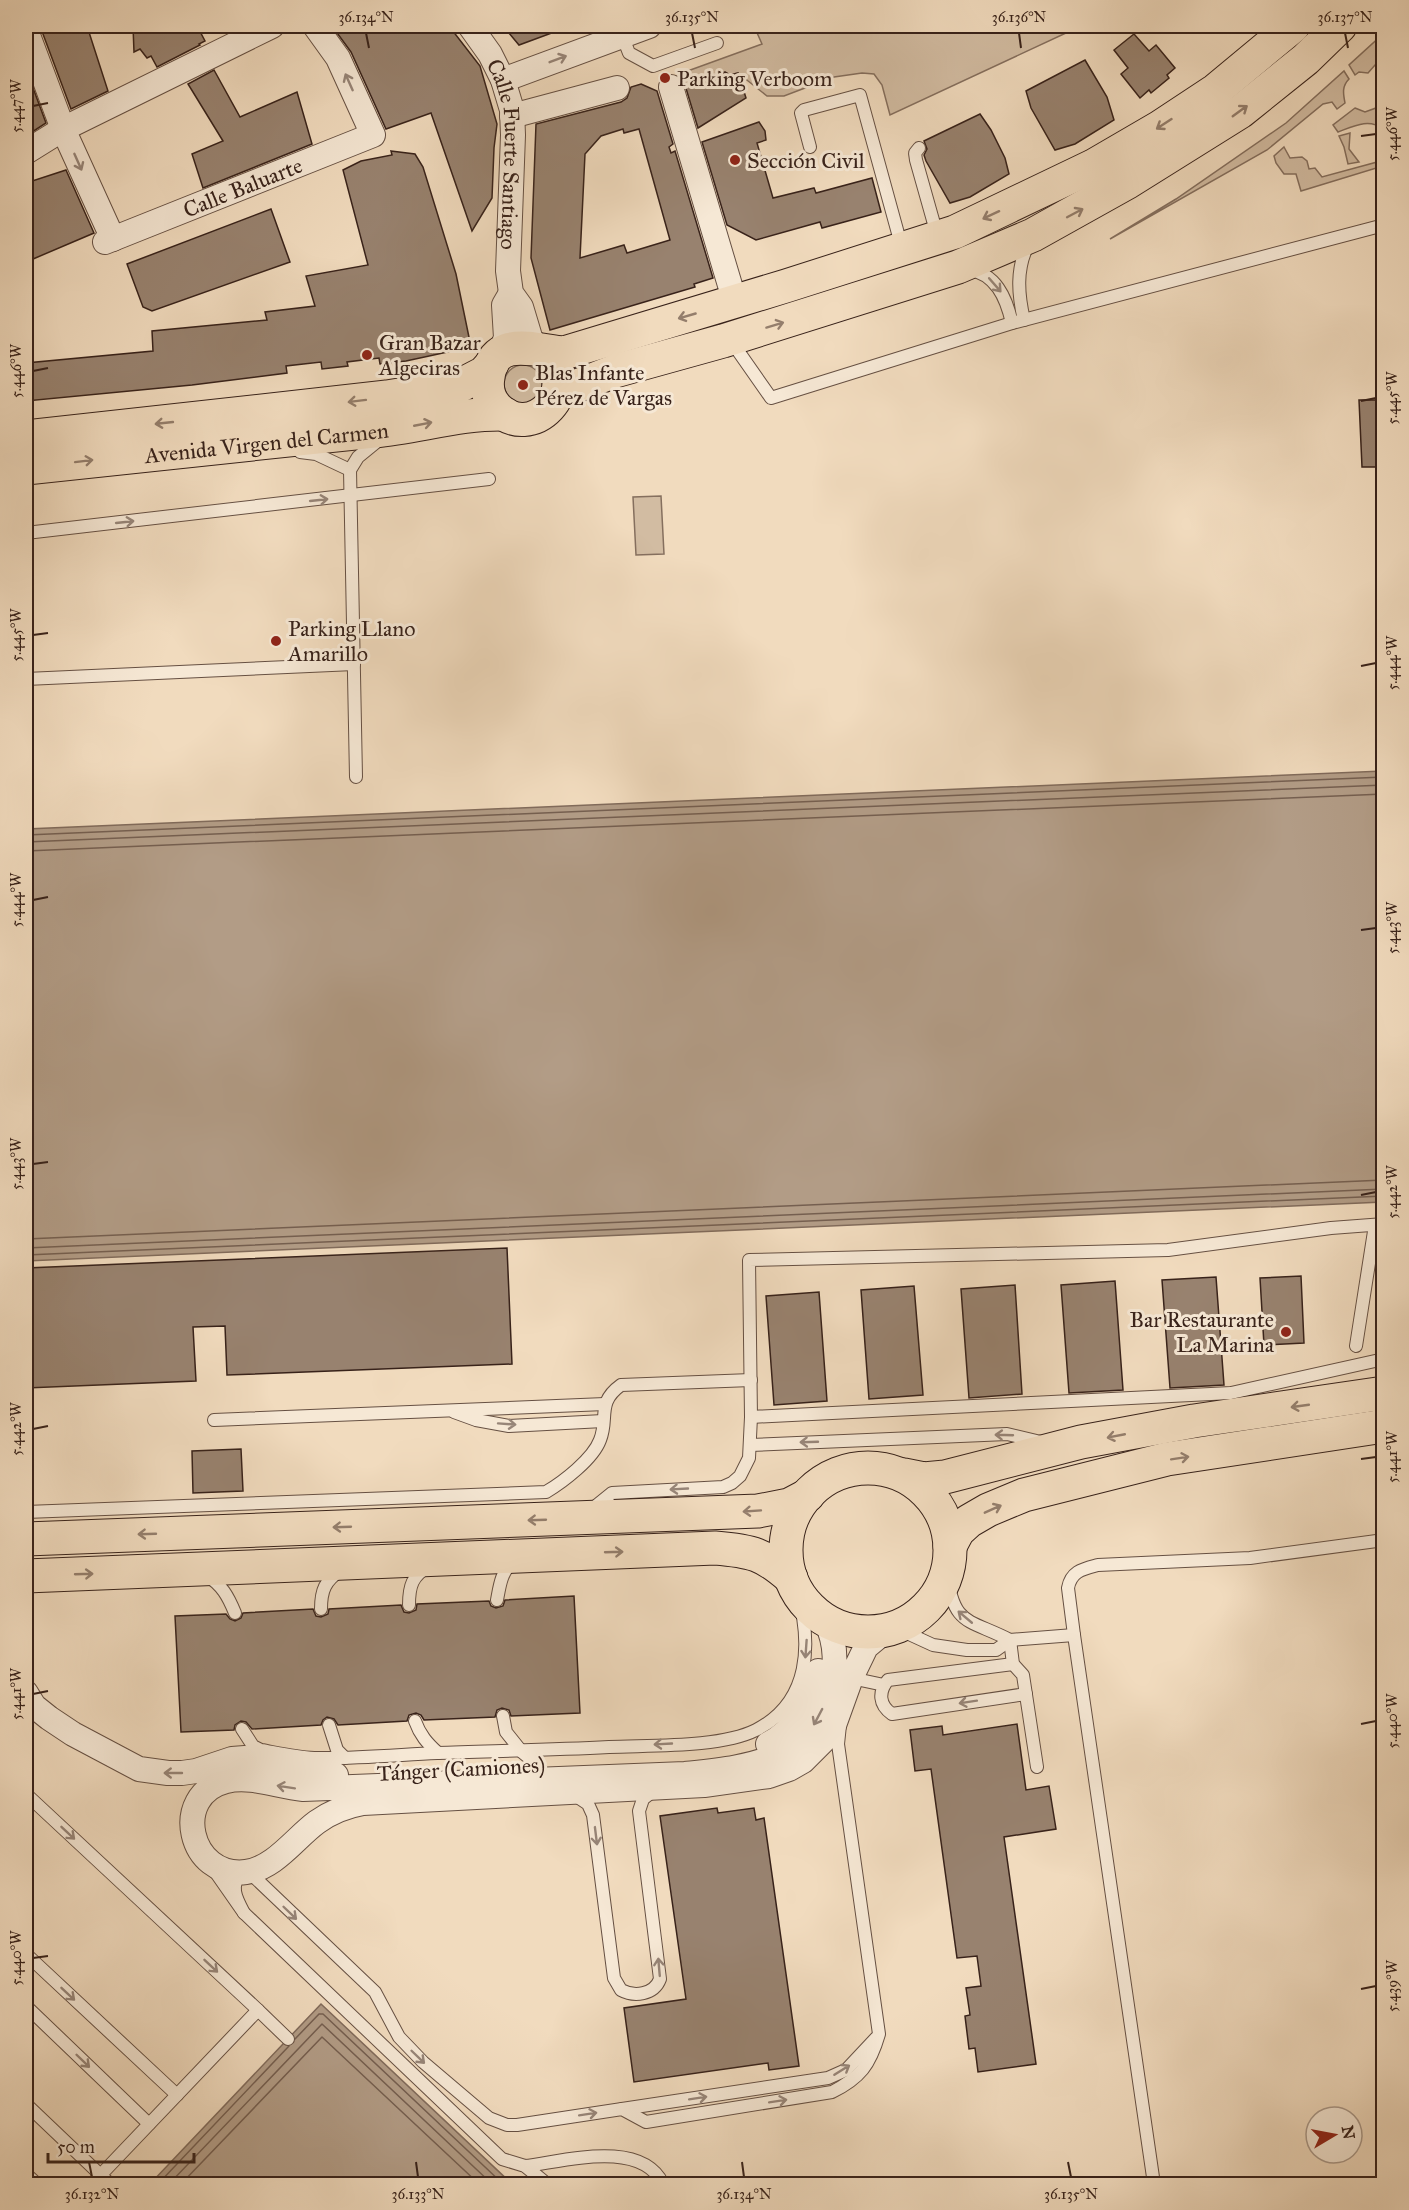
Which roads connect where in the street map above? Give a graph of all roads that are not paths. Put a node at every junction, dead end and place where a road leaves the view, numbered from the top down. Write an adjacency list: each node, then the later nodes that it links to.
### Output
1 (272, 26): 14 (street)
2 (315, 26): 14 (street, Calle Baluarte, one-way to 2)
3 (470, 26): 10 (street, Calle Fuerte Santiago)
4 (649, 26): 8 (street)
5 (1293, 26): 20 (main road, one-way to 20)
6 (1340, 26): 19 (main road, one-way to 6)
7 (26, 30): 14 (street)
8 (622, 35): 9 (lane); 10 (street, one-way to 8)
9 (717, 43)
10 (503, 80): 13 (street, Calle Fuerte Santiago)
11 (671, 87): 24 (street)
12 (617, 88): 13 (street)
13 (512, 116): 23 (street, Calle Fuerte Santiago)
14 (63, 129): 17 (street)
15 (810, 147): 21 (lane)
16 (919, 148): 20 (lane)
17 (26, 152)
18 (1383, 225): 25 (lane)
19 (1033, 235): 22 (main road); 25 (lane)
20 (938, 238): 21 (main road)
21 (903, 249): 24 (main road)
22 (958, 267): 25 (lane, one-way to 25); 26 (main road, one-way to 22)
23 (511, 293): 27 (street, Calle Fuerte Santiago); 28 (street, Calle Fuerte Santiago)
24 (735, 302): 27 (main road, one-way to 27)
25 (1018, 321): 26 (lane)
26 (723, 341): 29 (main road)
27 (540, 351): 28 (main road); 29 (main road)
28 (495, 361): 30 (main road); 32 (main road, Avenida Virgen del Carmen, one-way to 32)
29 (559, 393): 30 (main road)
30 (505, 414): 31 (main road, Avenida Virgen del Carmen, one-way to 30)
31 (391, 430): 33 (main road, Avenida Virgen del Carmen); 35 (lane)
32 (26, 437)
33 (248, 444): 34 (main road, Avenida Virgen del Carmen, one-way to 33); 35 (lane)
34 (26, 468)
35 (350, 470): 37 (lane)
36 (489, 479): 37 (lane)
37 (352, 496): 38 (lane, one-way to 37); 39 (lane)
38 (26, 533)
39 (354, 664): 40 (lane); 41 (lane)
40 (26, 679)
41 (356, 777)
42 (1379, 1224): 43 (lane); 45 (lane)
43 (1356, 1346)
44 (1383, 1359): 49 (lane)
45 (751, 1380): 47 (lane); 49 (lane)
46 (1383, 1393): 54 (main road, one-way to 54)
47 (605, 1404): 48 (lane); 51 (lane)
48 (451, 1410): 50 (lane); 51 (lane, one-way to 51)
49 (752, 1417): 53 (lane)
50 (214, 1420)
51 (603, 1421): 57 (lane)
52 (1383, 1426): 63 (main road, one-way to 52)
53 (750, 1445): 54 (lane, one-way to 53); 58 (lane, one-way to 58)
54 (1060, 1448): 55 (main road)
55 (904, 1475): 56 (main road); 63 (main road)
56 (808, 1495): 58 (main road, one-way to 58); 69 (main road)
57 (26, 1512)
58 (580, 1519): 59 (main road, one-way to 59)
59 (26, 1539)
60 (1383, 1540): 73 (lane)
61 (526, 1556): 62 (main road); 68 (lane); 69 (main road, one-way to 69)
62 (442, 1558): 64 (main road); 70 (lane)
63 (948, 1558): 72 (main road); 74 (lane, one-way to 63)
64 (351, 1563): 67 (main road); 71 (lane)
65 (196, 1569): 66 (main road, one-way to 65); 67 (main road); 67 (lane)
66 (32, 1578)
67 (244, 1578)
68 (498, 1600)
69 (807, 1601): 72 (main road); 88 (street, Tánger (Camiones), one-way to 88); 94 (street, one-way to 94)
70 (409, 1605)
71 (321, 1609)
72 (893, 1629): 74 (lane); 76 (street)
73 (1074, 1635): 74 (lane); 113 (lane)
74 (1010, 1640): 75 (lane)
75 (1013, 1664): 77 (lane); 78 (lane)
76 (851, 1678): 77 (lane); 80 (street)
77 (884, 1685): 78 (lane, one-way to 77)
78 (1026, 1694): 90 (lane)
79 (28, 1700): 89 (street, Tánger (Camiones), one-way to 79)
80 (842, 1705): 91 (street); 100 (lane)
81 (503, 1716): 88 (lane)
82 (415, 1721): 84 (lane)
83 (329, 1725): 87 (lane)
84 (438, 1753): 87 (lane); 88 (lane)
85 (282, 1754): 86 (lane); 87 (lane); 89 (lane)
86 (245, 1758): 88 (street, Tánger (Camiones)); 89 (street, Tánger (Camiones))
87 (345, 1758)
88 (530, 1759)
89 (213, 1765)
90 (1037, 1767)
91 (663, 1787): 92 (street); 92 (lane, one-way to 91)
92 (566, 1792): 95 (street)
93 (26, 1794): 99 (lane, one-way to 99)
94 (210, 1864): 95 (street); 96 (lane)
95 (245, 1872): 96 (lane); 104 (lane, one-way to 104)
96 (244, 1913): 106 (lane)
97 (26, 1954): 102 (lane, one-way to 102)
98 (26, 2006): 105 (lane, one-way to 105)
99 (258, 2010): 101 (lane); 102 (lane)
100 (879, 2034): 104 (lane, one-way to 100); 104 (lane, one-way to 100)
101 (288, 2039)
102 (177, 2095): 105 (lane)
103 (26, 2104): 108 (lane)
104 (622, 2109)
105 (149, 2124): 108 (lane)
106 (525, 2166): 111 (lane); 112 (lane)
107 (26, 2174): 109 (lane)
108 (96, 2180): 110 (lane)
109 (37, 2184)
110 (110, 2184)
111 (548, 2184)
112 (663, 2184)
113 (1154, 2184)

